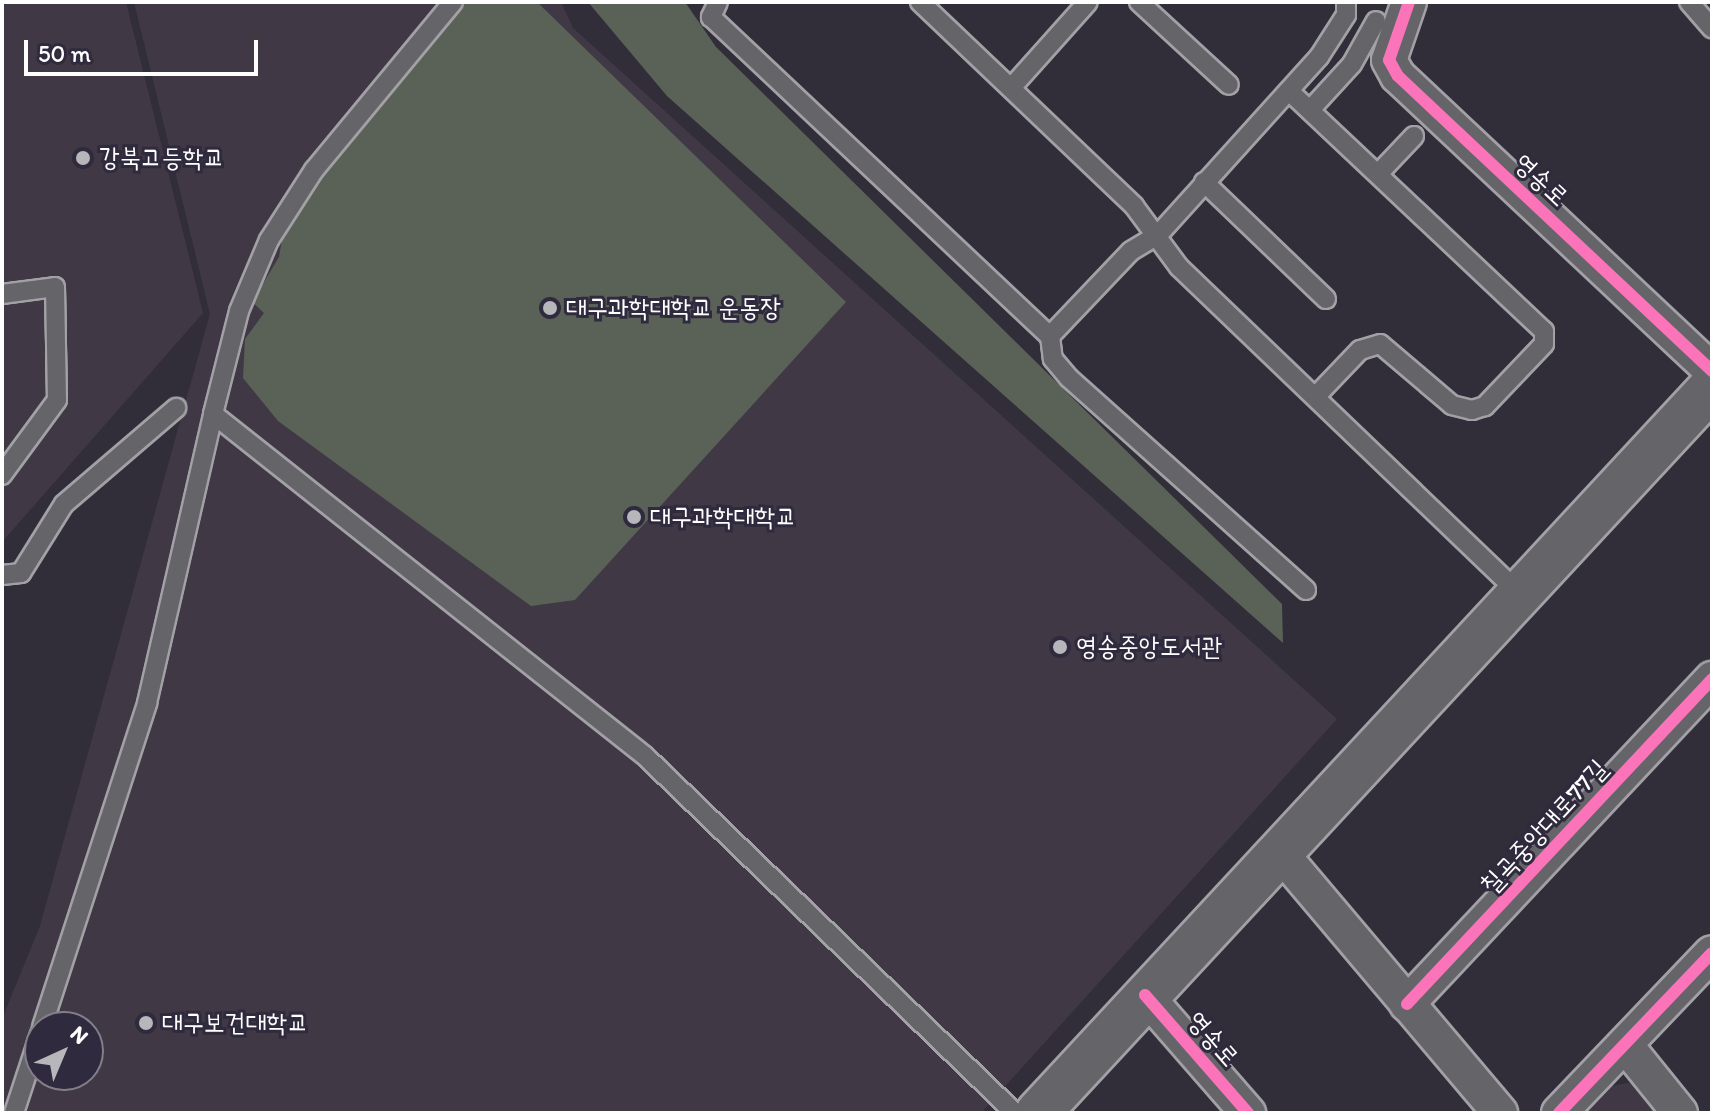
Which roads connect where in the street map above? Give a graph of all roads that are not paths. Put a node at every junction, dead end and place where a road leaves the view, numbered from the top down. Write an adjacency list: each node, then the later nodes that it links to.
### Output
1 (453, 2): 26 (lane)
2 (718, 2): 21 (lane)
3 (920, 2): 12 (lane)
4 (1088, 2): 12 (lane)
5 (1139, 2): 11 (lane)
6 (1346, 2): 13 (lane)
7 (1409, 2): 22 (street, 영송로)
8 (1689, 2): 10 (lane)
9 (1376, 21): 14 (lane)
10 (1712, 28)
11 (1229, 85)
12 (1011, 88): 18 (lane)
13 (1289, 91): 14 (lane); 17 (lane)
14 (1310, 110): 16 (lane)
15 (1414, 136): 16 (lane)
16 (1379, 173): 24 (lane)
17 (1204, 182): 18 (lane); 20 (lane)
18 (1158, 235): 21 (lane); 24 (lane)
19 (2, 294): 27 (lane)
20 (1326, 299)
21 (1050, 336): 29 (lane)
22 (1712, 371)
23 (1712, 387): 30 (main road)
24 (1316, 396): 30 (lane)
25 (176, 408): 28 (lane)
26 (213, 414): 36 (lane); 40 (lane)
27 (2, 475)
28 (2, 575)
29 (1306, 590)
30 (1516, 590): 32 (main road)
31 (1712, 679): 35 (street, 칠곡중앙대로77길)
32 (1278, 850): 34 (main road); 35 (street)
33 (1712, 953): 37 (street)
34 (1145, 995): 41 (main road); 42 (street, 영송로)
35 (1407, 1004): 43 (street)
36 (47, 1011)
37 (1626, 1046): 44 (street); 45 (street)
38 (24, 1083): 39 (lane)
39 (14, 1113)
40 (1015, 1113)
41 (1038, 1113)
42 (1248, 1113)
43 (1500, 1113)
44 (1559, 1113)
45 (1680, 1113)

